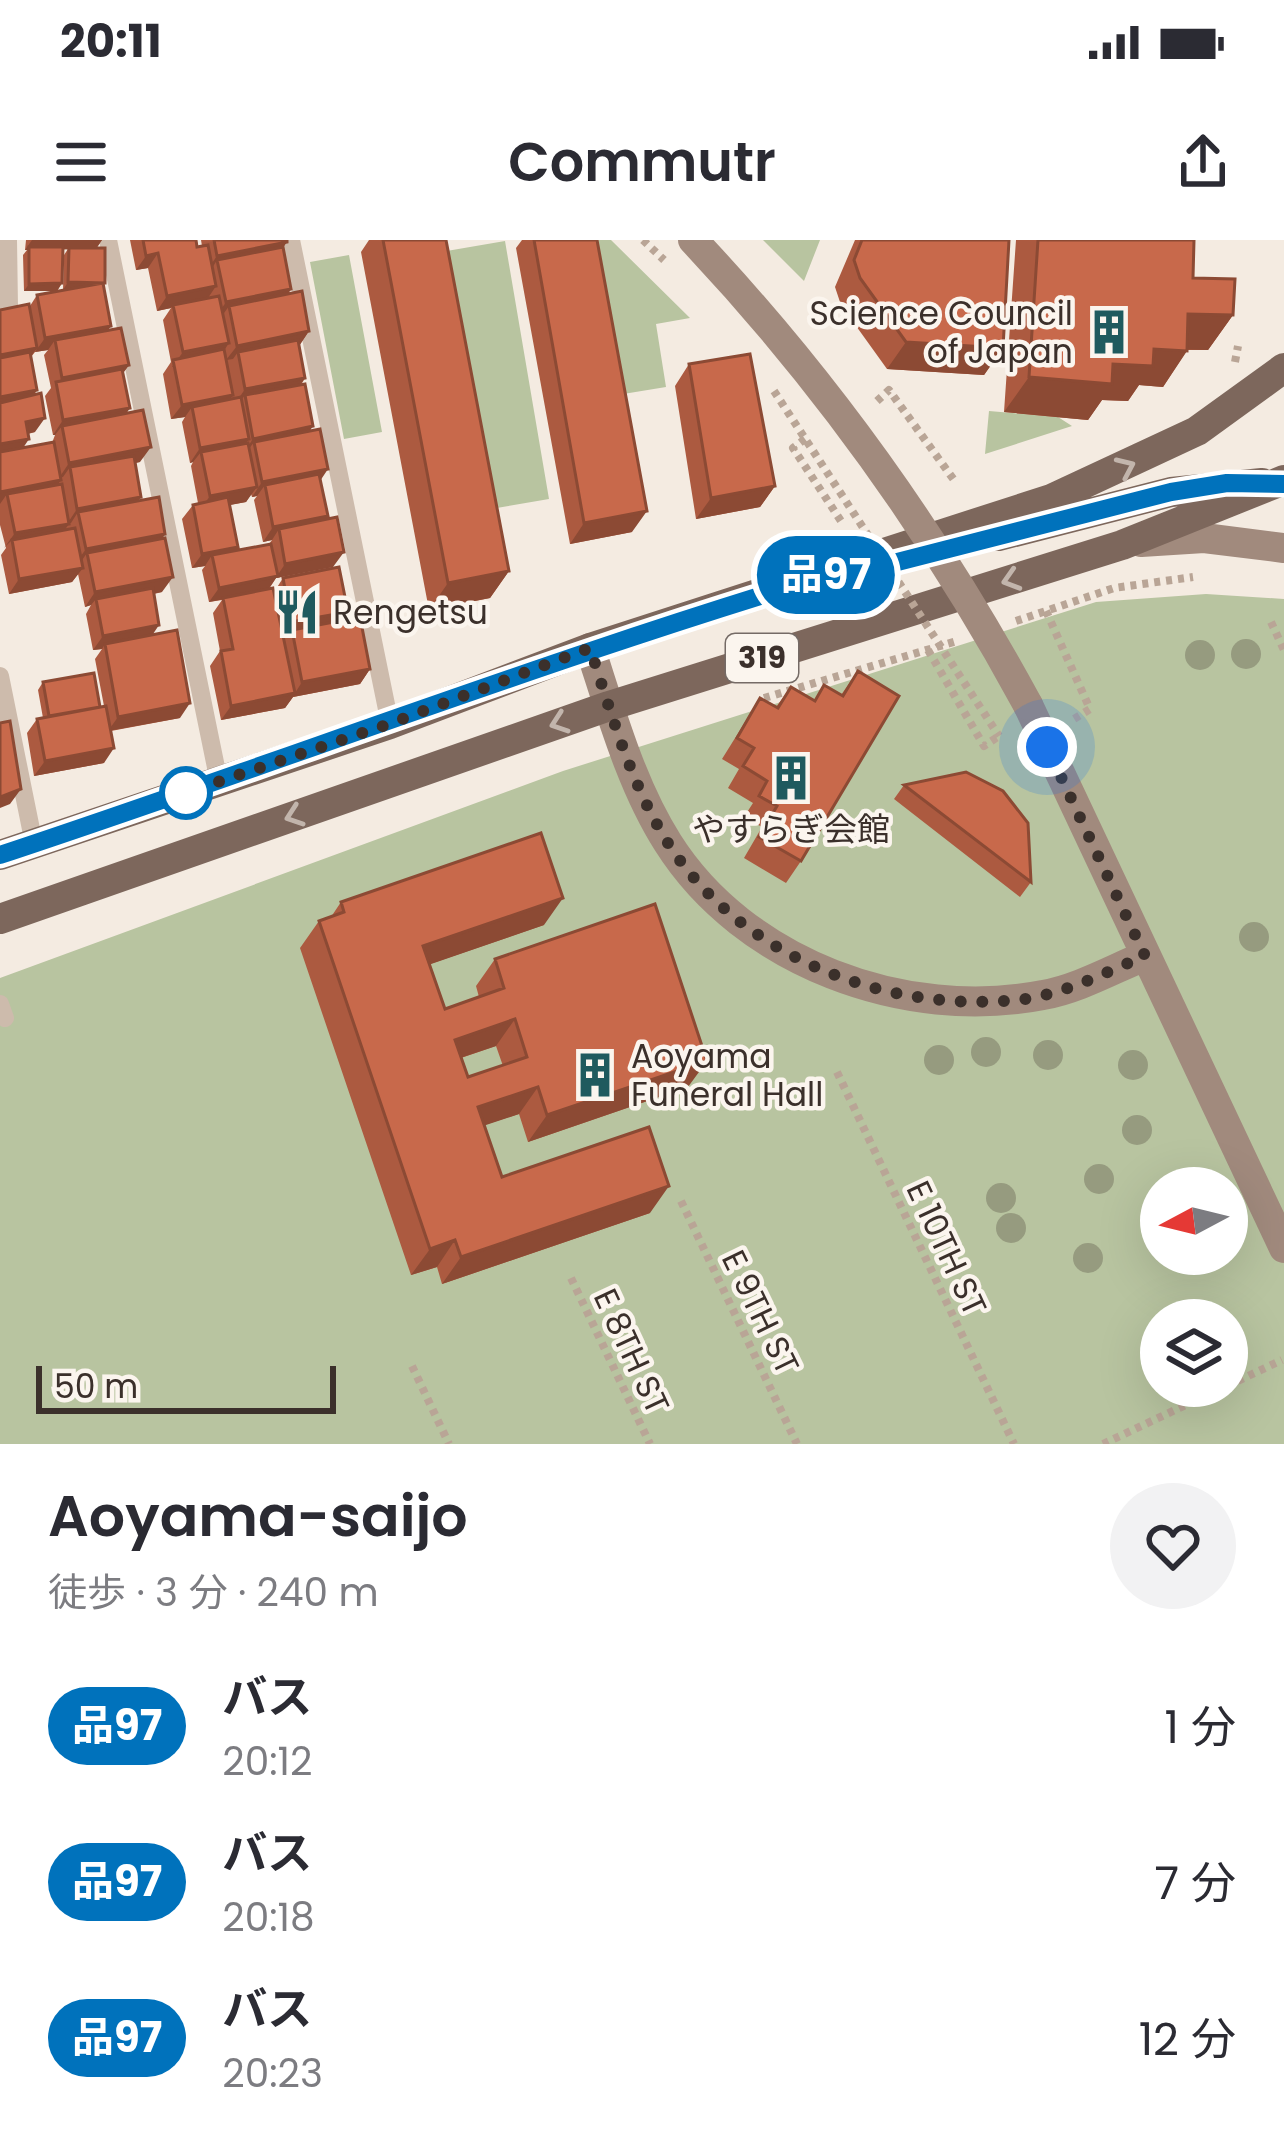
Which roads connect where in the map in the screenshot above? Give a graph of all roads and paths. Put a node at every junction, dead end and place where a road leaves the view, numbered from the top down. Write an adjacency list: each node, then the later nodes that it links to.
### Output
1 (8, 240): 7 (lane)
2 (108, 240): 27 (lane)
3 (291, 240): 26 (lane)
4 (644, 240): 6 (path, bridge)
5 (692, 240): 31 (main road, bridge)
6 (677, 272)
7 (0, 308)
8 (1284, 368): 17 (main road, 319, one-way to 8)
9 (770, 386): 11 (path, bridge)
10 (877, 400): 13 (path)
11 (805, 439): 14 (path, bridge); 21 (path, bridge)
12 (1283, 479): 15 (main road, 319); 17 (main road)
13 (955, 480)
14 (841, 521)
15 (1123, 545): 16 (main road); 24 (main road, 319, one-way to 24)
16 (1284, 548)
17 (859, 566): 20 (main road, 319)
18 (1046, 611): 25 (path, bridge)
19 (1271, 622): 22 (path)
20 (590, 648): 24 (main road); 26 (main road, 319)
21 (928, 650)
22 (1284, 650)
23 (0, 676): 28 (lane)
24 (609, 706): 30 (main road, 319, one-way to 30); 31 (main road)
25 (1074, 719)
26 (389, 724): 27 (main road, 319)
27 (219, 782): 28 (main road, 319)
28 (34, 844): 29 (main road, 319)
29 (0, 855)
30 (0, 919)
31 (1145, 956): 34 (main road)
32 (837, 1072): 43 (path, E 10TH ST)
33 (681, 1201): 42 (path, E 9TH ST)
34 (1284, 1248)
35 (571, 1278): 41 (path, E 8TH ST)
36 (1282, 1360): 38 (path)
37 (412, 1366): 40 (path)
38 (1248, 1376)
39 (1182, 1407): 44 (path)
40 (449, 1444)
41 (650, 1444)
42 (797, 1444)
43 (1014, 1444)
44 (1103, 1444)

